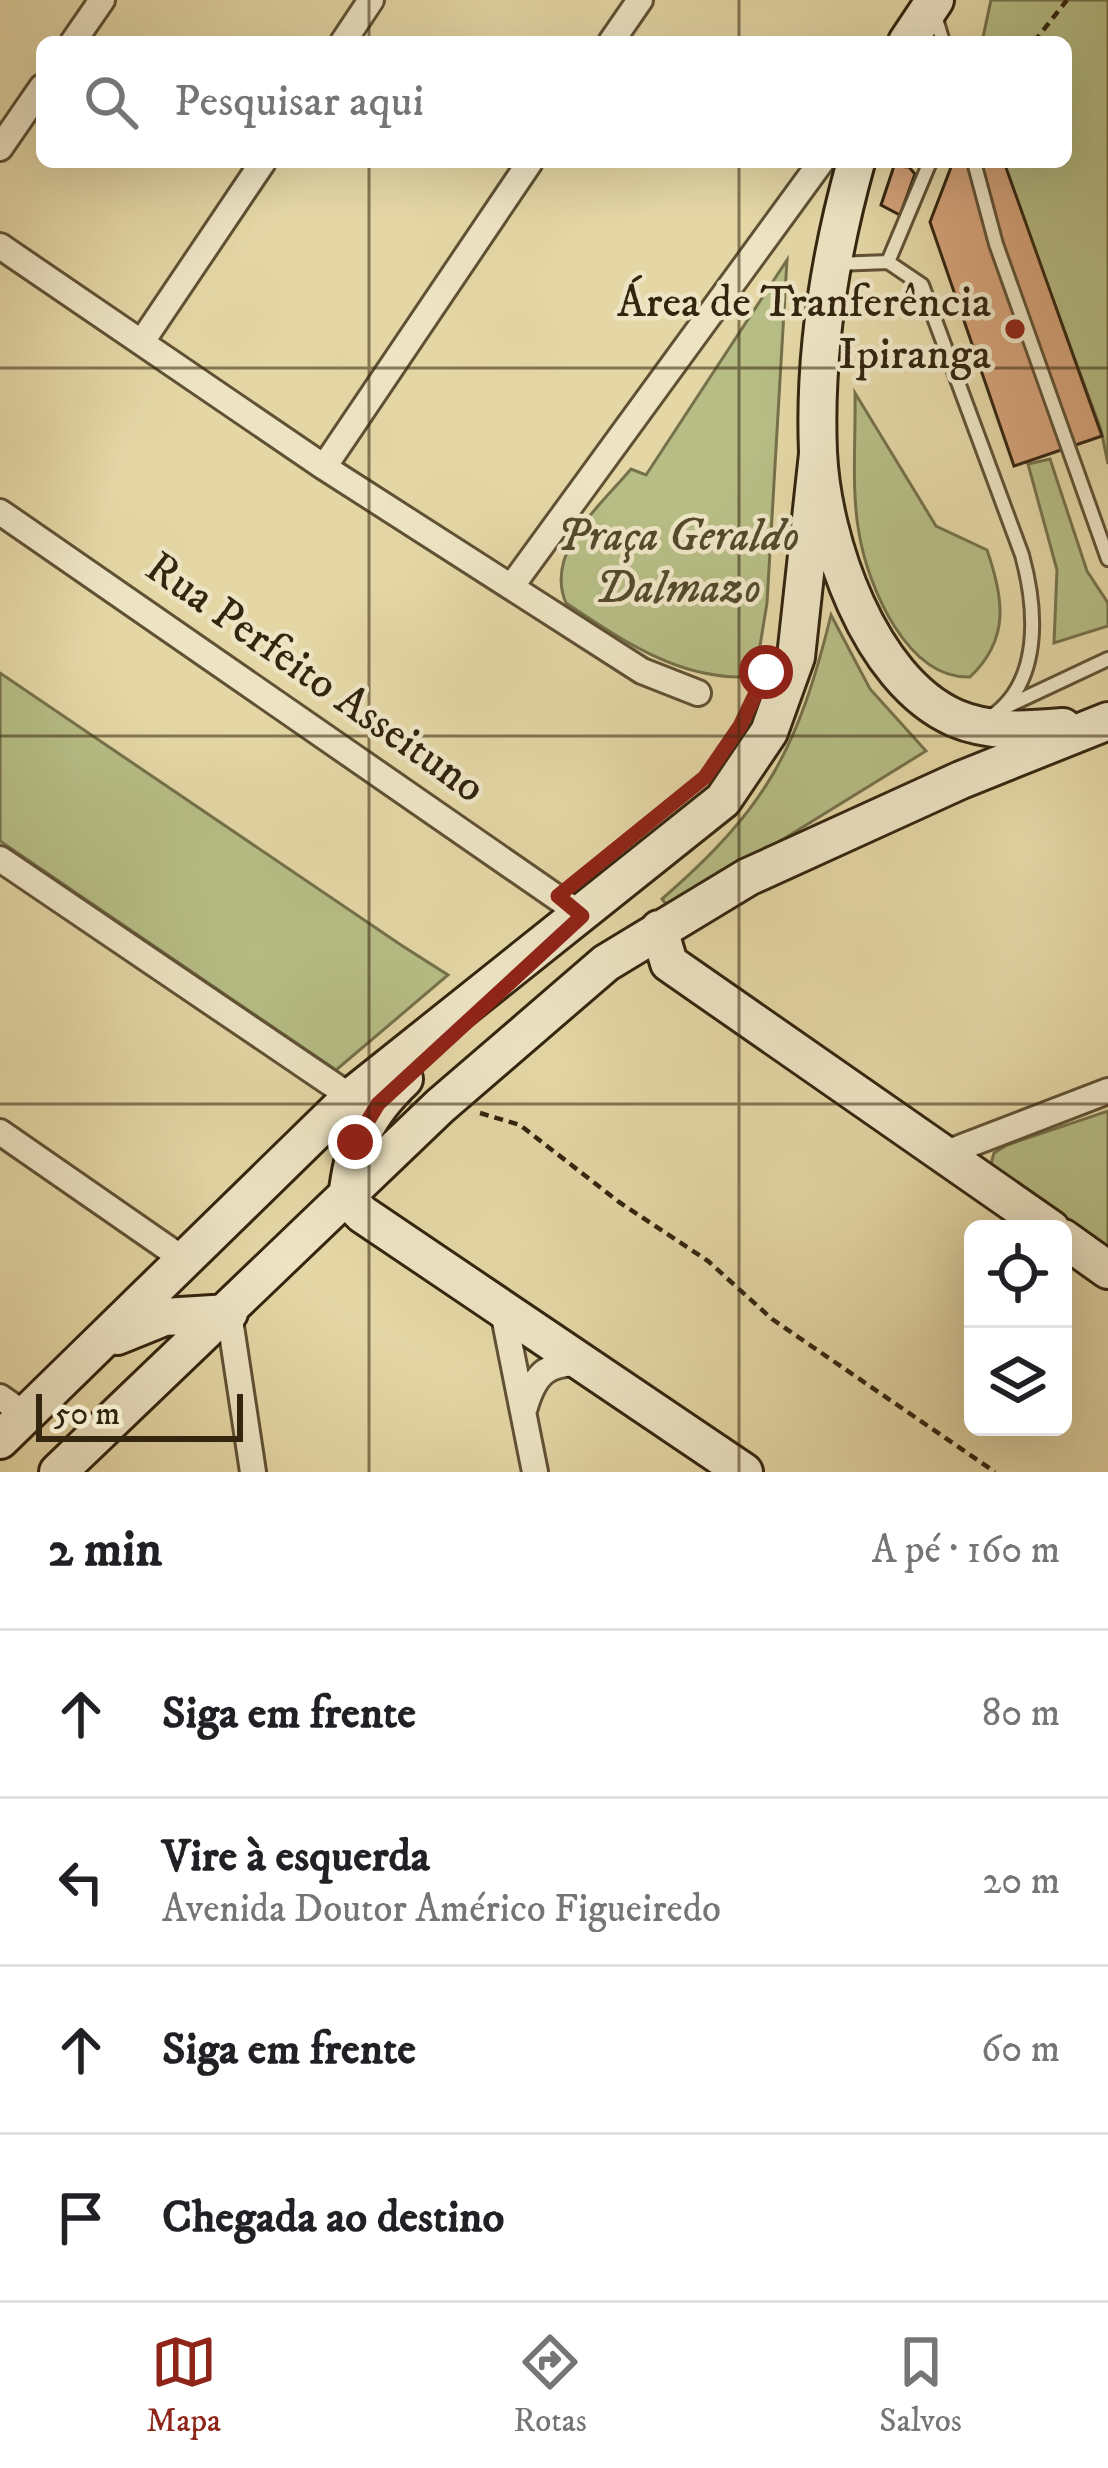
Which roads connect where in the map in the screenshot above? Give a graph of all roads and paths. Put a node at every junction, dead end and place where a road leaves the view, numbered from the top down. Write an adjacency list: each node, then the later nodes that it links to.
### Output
1 (102, 0): 6 (street)
2 (371, 0): 7 (street)
3 (640, 0): 8 (street)
4 (1067, 0): 11 (path)
5 (931, 2): 9 (main road); 10 (lane)
6 (77, 36)
7 (347, 36)
8 (615, 36)
9 (911, 36)
10 (941, 36)
11 (1039, 36)
12 (36, 96): 13 (street)
13 (0, 148)
14 (259, 168): 23 (street)
15 (526, 168): 25 (street)
16 (817, 168): 28 (street)
17 (855, 168): 22 (main road)
18 (927, 168): 21 (lane)
19 (976, 168): 27 (lane)
20 (0, 246): 23 (street)
21 (888, 262): 22 (lane); 31 (lane)
22 (831, 264): 24 (main road)
23 (143, 340): 25 (street)
24 (818, 454): 31 (main road); 34 (main road)
25 (324, 467): 28 (street)
26 (0, 512): 34 (street, Rua Perfeito Asseituno)
27 (1108, 559)
28 (512, 587): 30 (street)
29 (1108, 659): 31 (lane)
30 (698, 693)
31 (992, 716): 32 (main road)
32 (1108, 719): 35 (main road)
33 (0, 859): 38 (street)
34 (582, 916): 36 (main road)
35 (659, 929): 40 (main road); 41 (main road)
36 (537, 953): 38 (main road); 41 (main road)
37 (1108, 1091): 40 (street)
38 (351, 1097): 44 (main road)
39 (0, 1132): 44 (street)
40 (944, 1154): 42 (main road)
41 (345, 1210): 46 (main road); 47 (main road)
42 (1038, 1220)
43 (1072, 1244): 45 (main road)
44 (186, 1261): 48 (main road)
45 (1108, 1270)
46 (502, 1306): 49 (main road); 50 (street)
47 (229, 1313): 48 (main road); 52 (main road); 53 (street)
48 (94, 1348): 51 (main road)
49 (587, 1364): 50 (street); 55 (main road)
50 (524, 1409): 54 (street)
51 (8, 1417)
52 (58, 1472)
53 (253, 1472)
54 (535, 1472)
55 (744, 1472)

